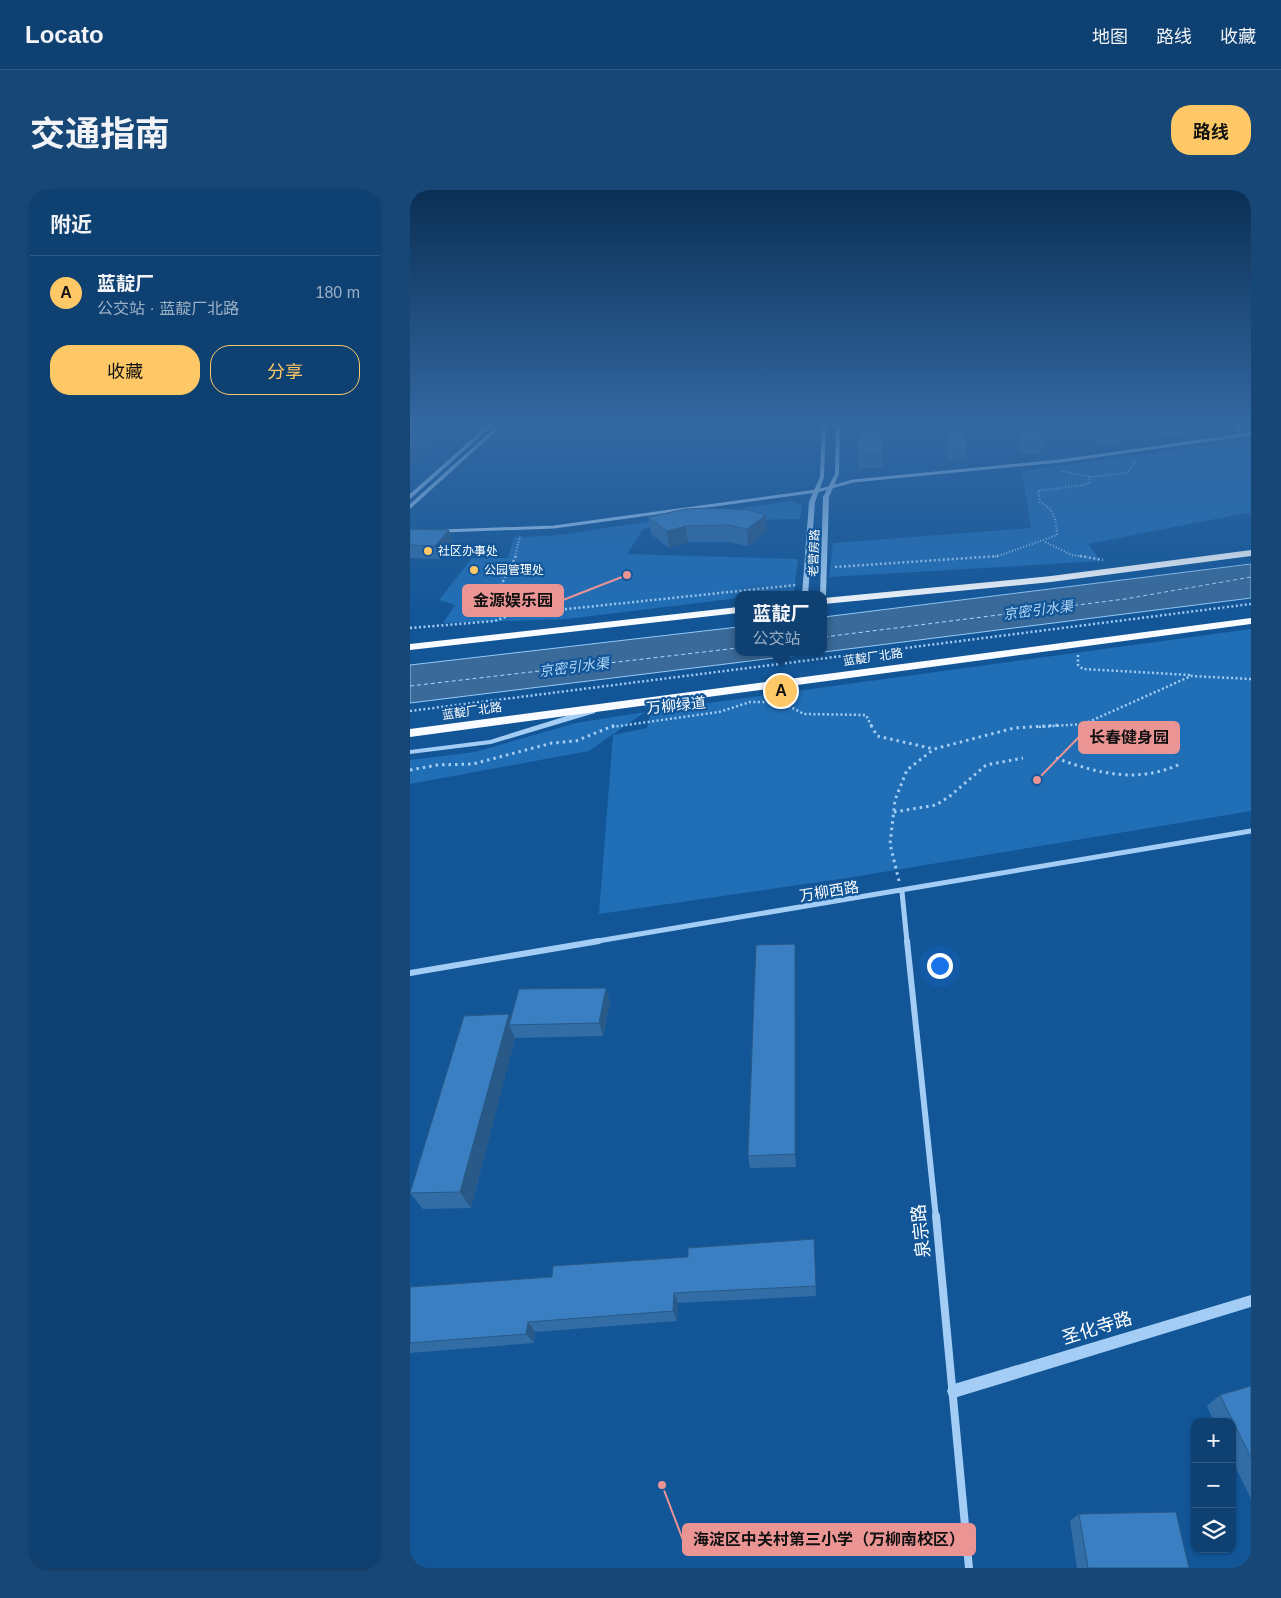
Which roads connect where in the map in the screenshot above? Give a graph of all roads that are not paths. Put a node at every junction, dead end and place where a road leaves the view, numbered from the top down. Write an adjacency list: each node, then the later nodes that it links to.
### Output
1 (420, 488): 6 (street)
2 (431, 488): 7 (street)
3 (828, 488): 5 (street)
4 (830, 488): 11 (street, 老营房路)
5 (817, 490): 8 (street); 10 (street, 老营房路)
6 (410, 497)
7 (410, 507)
8 (438, 531)
9 (1251, 553): 12 (highway)
10 (805, 591)
11 (823, 591)
12 (827, 601)
13 (735, 610): 15 (highway)
14 (1251, 622): 16 (highway, 蓝靛厂北路)
15 (410, 647)
16 (603, 707): 17 (highway, 蓝靛厂北路); 18 (street)
17 (410, 733)
18 (410, 752)
19 (1251, 831): 20 (street, 万柳西路)
20 (902, 892): 21 (street, 万柳西路); 23 (street, 泉宗路)
21 (410, 973)
22 (1251, 1301): 23 (street, 圣化寺路)
23 (954, 1391): 24 (street, 泉宗路)
24 (969, 1568)

